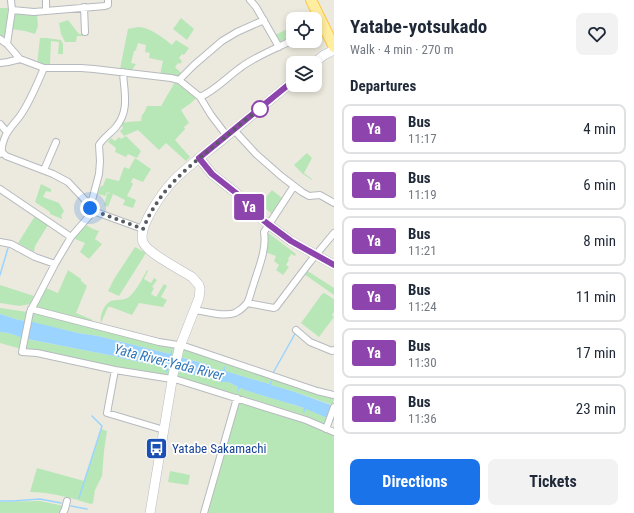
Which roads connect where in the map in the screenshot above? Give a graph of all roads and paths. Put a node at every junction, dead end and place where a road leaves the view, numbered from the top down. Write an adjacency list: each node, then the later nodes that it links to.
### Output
1 (11, 0): 7 (street)
2 (46, 0): 8 (street)
3 (108, 0): 6 (street)
4 (250, 0): 10 (street)
5 (311, 0): 9 (main road)
6 (84, 7): 8 (street); 12 (street)
7 (12, 10): 8 (street); 14 (street)
8 (46, 10)
9 (315, 12)
10 (264, 20): 16 (street); 24 (street)
11 (322, 31): 17 (main road)
12 (85, 32)
13 (0, 39): 14 (street)
14 (7, 44): 20 (street)
15 (286, 44): 16 (street)
16 (279, 47): 26 (street)
17 (334, 47)
18 (334, 50): 19 (street)
19 (322, 57)
20 (20, 59): 21 (street); 22 (street)
21 (0, 63)
22 (44, 68): 23 (street); 28 (street)
23 (123, 72): 24 (street); 37 (street)
24 (179, 80): 26 (street)
25 (286, 87): 29 (street)
26 (200, 98): 29 (street)
27 (0, 124): 28 (street)
28 (7, 132): 31 (street)
29 (230, 133): 32 (street); 34 (street)
30 (56, 142): 33 (street)
31 (1, 153): 33 (street)
32 (199, 158): 38 (street); 39 (street)
33 (44, 170): 37 (street)
34 (294, 186): 36 (street); 38 (street)
35 (0, 189): 41 (street)
36 (334, 203)
37 (91, 209): 39 (street); 41 (street)
38 (268, 224): 43 (street); 46 (street)
39 (143, 229): 47 (street)
40 (334, 234): 43 (street)
41 (71, 237): 44 (street)
42 (0, 242): 44 (street)
43 (316, 255): 45 (street); 46 (street)
44 (55, 264): 48 (street)
45 (334, 265)
46 (247, 303): 47 (street)
47 (195, 310): 50 (street)
48 (31, 311): 50 (street); 52 (street)
49 (296, 330): 51 (street)
50 (180, 348): 53 (street); 54 (street)
51 (334, 350)
52 (115, 370): 53 (street); 58 (street)
53 (172, 377): 55 (street); 58 (street)
54 (334, 395)
55 (237, 398): 57 (street); 63 (street)
56 (334, 407): 57 (street)
57 (326, 428): 59 (street)
58 (164, 430): 61 (street)
59 (334, 432)
60 (67, 501): 62 (street)
61 (152, 512)
62 (63, 513)
63 (204, 513)

